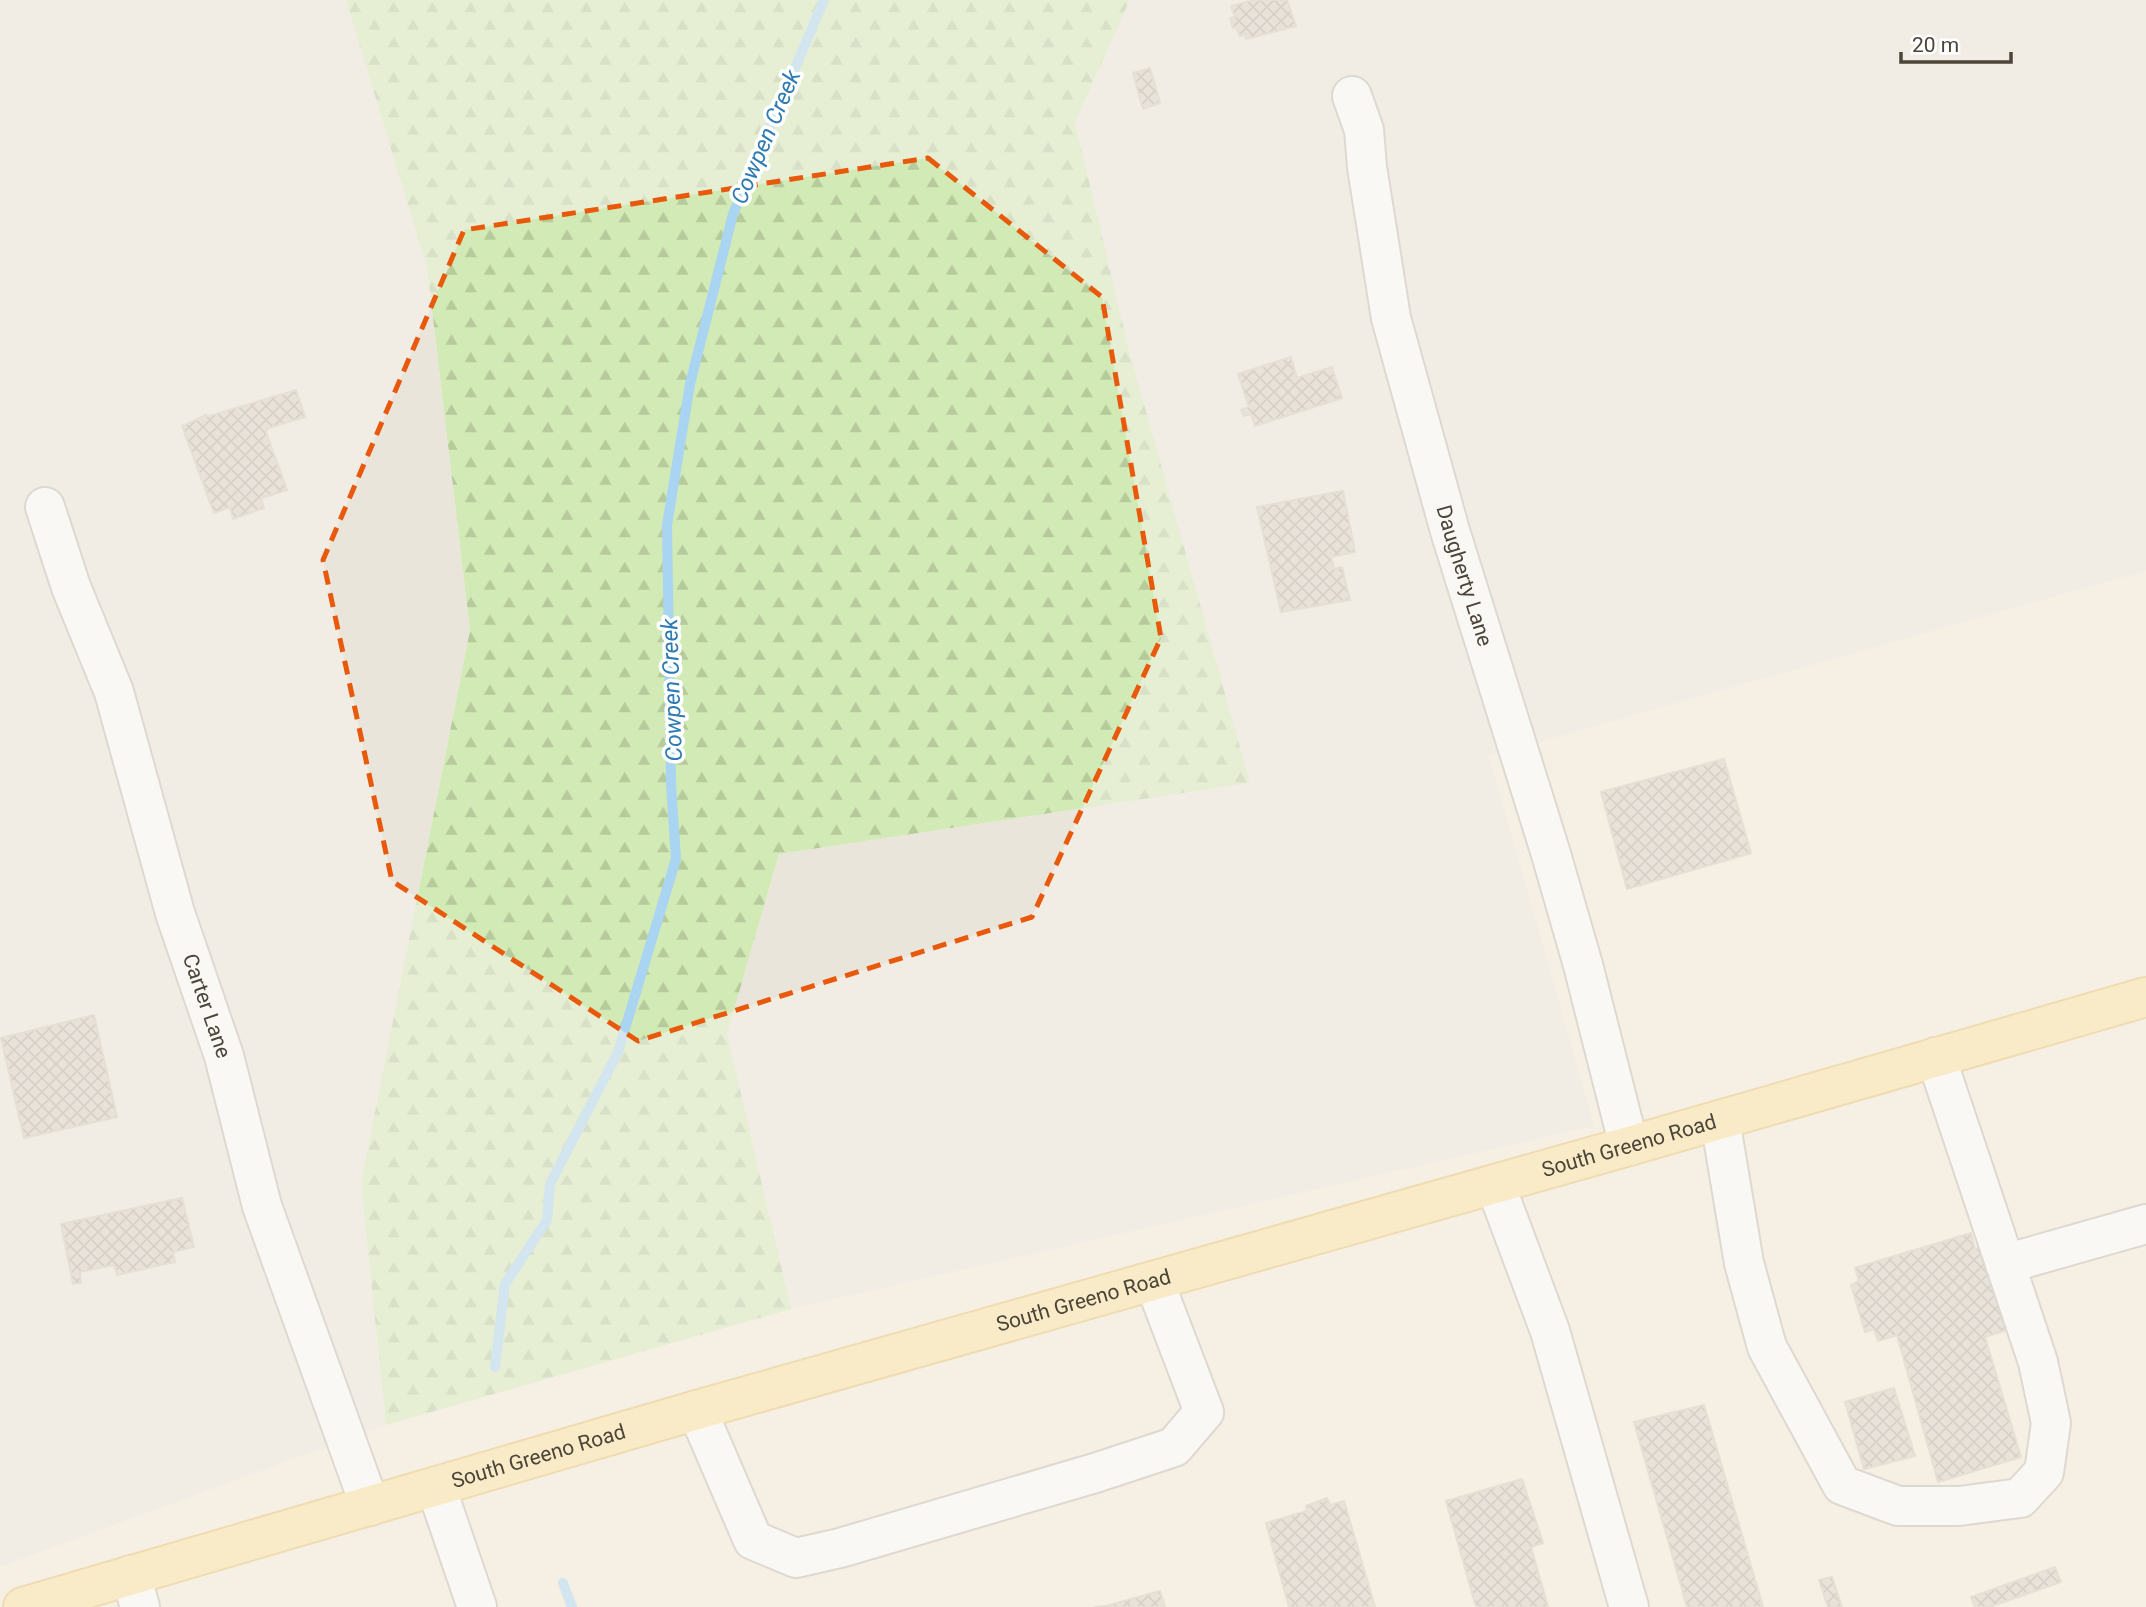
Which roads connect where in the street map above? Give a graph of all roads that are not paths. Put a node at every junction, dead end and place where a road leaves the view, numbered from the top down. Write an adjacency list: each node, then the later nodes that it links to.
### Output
1 (1352, 96): 6 (street, Daugherty Lane)
2 (45, 507): 13 (street, Carter Lane)
3 (2146, 997): 4 (main road, South Greeno Road)
4 (1936, 1057): 5 (main road, South Greeno Road); 9 (street)
5 (1720, 1120): 6 (main road, South Greeno Road); 9 (street)
6 (1629, 1146): 7 (main road, South Greeno Road)
7 (1495, 1184): 10 (main road, South Greeno Road); 17 (street)
8 (2146, 1224): 9 (street)
9 (2005, 1264)
10 (1154, 1281): 11 (main road, South Greeno Road); 11 (street)
11 (698, 1410): 12 (main road, South Greeno Road)
12 (436, 1487): 13 (main road, South Greeno Road); 16 (street)
13 (370, 1506): 14 (main road, South Greeno Road)
14 (135, 1591): 15 (main road, South Greeno Road)
15 (23, 1607)
16 (477, 1607)
17 (1629, 1607)

